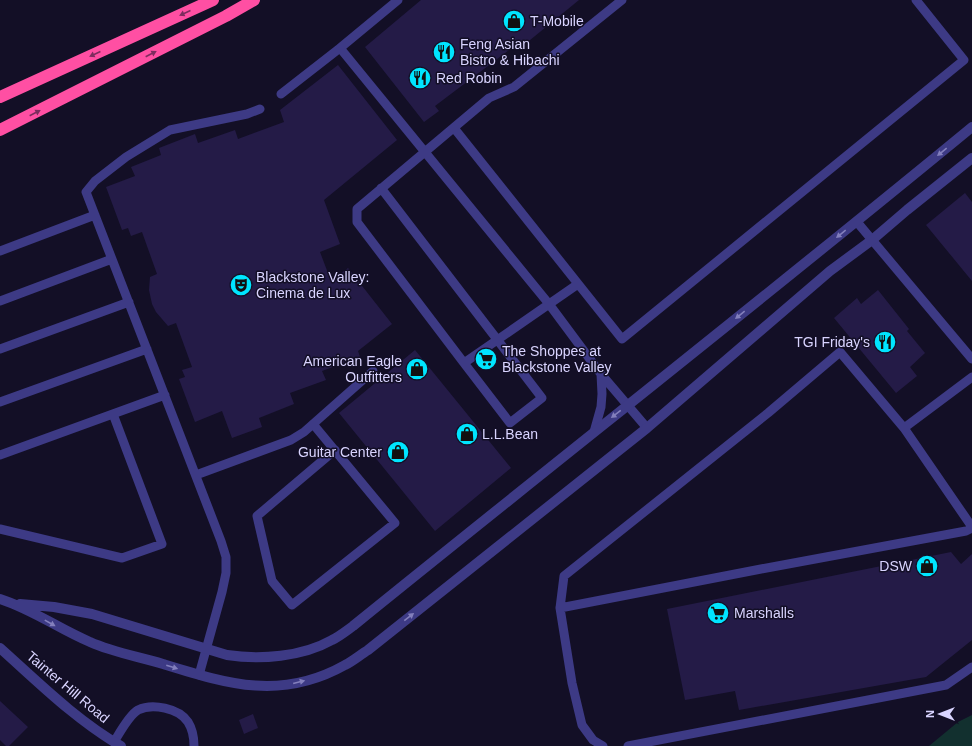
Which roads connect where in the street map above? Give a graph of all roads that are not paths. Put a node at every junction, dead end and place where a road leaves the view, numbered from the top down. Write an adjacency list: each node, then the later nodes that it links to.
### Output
1 (213, 0): 8 (highway, one-way to 8)
2 (254, 0): 12 (highway, one-way to 2)
3 (398, 0): 6 (lane)
4 (622, 0): 11 (lane)
5 (916, 0): 21 (lane)
6 (340, 48): 7 (lane); 13 (lane)
7 (281, 94)
8 (0, 97)
9 (260, 109): 16 (lane)
10 (972, 127): 17 (street, one-way to 17)
11 (454, 128): 13 (lane); 21 (lane)
12 (0, 130)
13 (424, 151): 15 (lane); 24 (lane)
14 (972, 158): 18 (street)
15 (381, 188): 25 (lane); 29 (lane)
16 (95, 215): 19 (lane); 20 (lane)
17 (857, 222): 18 (lane); 35 (street, one-way to 35)
18 (872, 240): 28 (lane); 38 (street)
19 (0, 251)
20 (112, 259): 22 (lane); 23 (lane)
21 (578, 284): 24 (lane)
22 (0, 301)
23 (129, 302): 26 (lane); 27 (lane)
24 (549, 304): 25 (lane); 31 (lane)
25 (498, 340): 29 (lane); 29 (lane)
26 (0, 349)
27 (147, 349): 33 (lane); 34 (lane)
28 (972, 359)
29 (464, 363)
30 (373, 371): 37 (lane)
31 (601, 374): 35 (lane); 40 (lane)
32 (972, 377): 39 (lane)
33 (164, 395): 36 (lane); 43 (lane)
34 (0, 402)
35 (628, 404): 38 (lane); 40 (street, one-way to 40)
36 (113, 414): 42 (lane); 45 (lane)
37 (313, 424): 41 (lane); 43 (lane)
38 (647, 428): 52 (street, one-way to 38)
39 (904, 428): 44 (lane); 48 (lane)
40 (594, 432): 50 (street)
41 (335, 450): 41 (lane)
42 (0, 455)
43 (196, 475): 50 (lane)
44 (972, 528): 48 (lane)
45 (0, 529)
46 (0, 599): 47 (street)
47 (16, 604): 50 (street); 52 (street, one-way to 52)
48 (560, 608): 55 (lane)
49 (0, 648): 53 (street, Tainter Hill Road)
50 (206, 649): 52 (lane)
51 (972, 667): 56 (lane)
52 (199, 675)
53 (117, 744): 54 (lane)
54 (194, 746)
55 (603, 746)
56 (628, 746)

